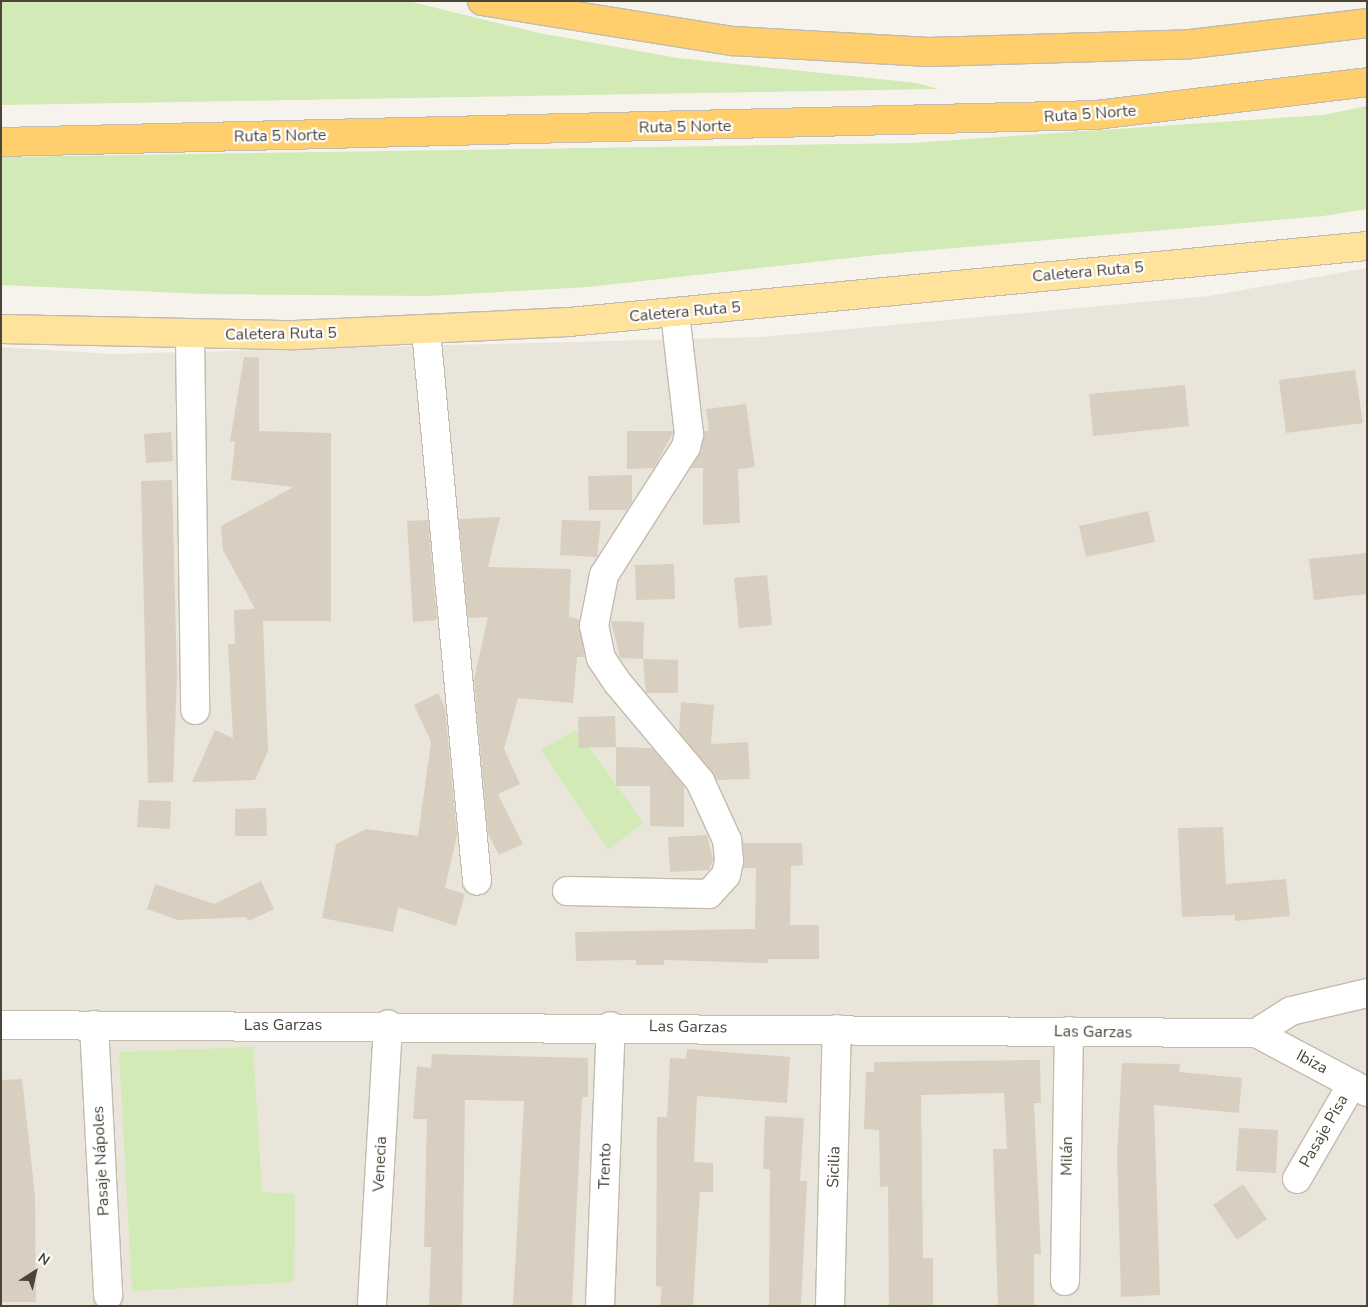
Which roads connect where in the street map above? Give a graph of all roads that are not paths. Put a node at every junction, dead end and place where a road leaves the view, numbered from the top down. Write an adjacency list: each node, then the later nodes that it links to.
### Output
1 (482, 1): 2 (highway)
2 (1367, 23)
3 (1367, 82): 4 (highway, Ruta 5 Norte)
4 (1, 142)
5 (1367, 246): 6 (main road, Caletera Ruta 5)
6 (675, 313): 8 (main road, Caletera Ruta 5); 12 (street)
7 (1, 329): 9 (main road, Caletera Ruta 5)
8 (426, 330): 9 (main road, Caletera Ruta 5); 11 (street)
9 (190, 336): 10 (street)
10 (195, 710)
11 (476, 881)
12 (567, 890)
13 (1367, 993): 20 (street)
14 (388, 1024): 16 (street, Las Garzas); 17 (street, Las Garzas); 25 (street, Venecia)
15 (1, 1025): 16 (street, Las Garzas)
16 (94, 1025): 24 (street, Pasaje Nápoles)
17 (611, 1026): 18 (street, Las Garzas); 26 (street, Trento)
18 (837, 1029): 19 (street, Las Garzas); 27 (street, Sicilia)
19 (1069, 1031): 20 (street, Las Garzas); 23 (street, Milán)
20 (1256, 1033): 21 (street, Ibiza)
21 (1359, 1088): 22 (street, Pasaje Pisa)
22 (1297, 1179)
23 (1064, 1281)
24 (108, 1296)
25 (372, 1303)
26 (600, 1306)
27 (830, 1306)

